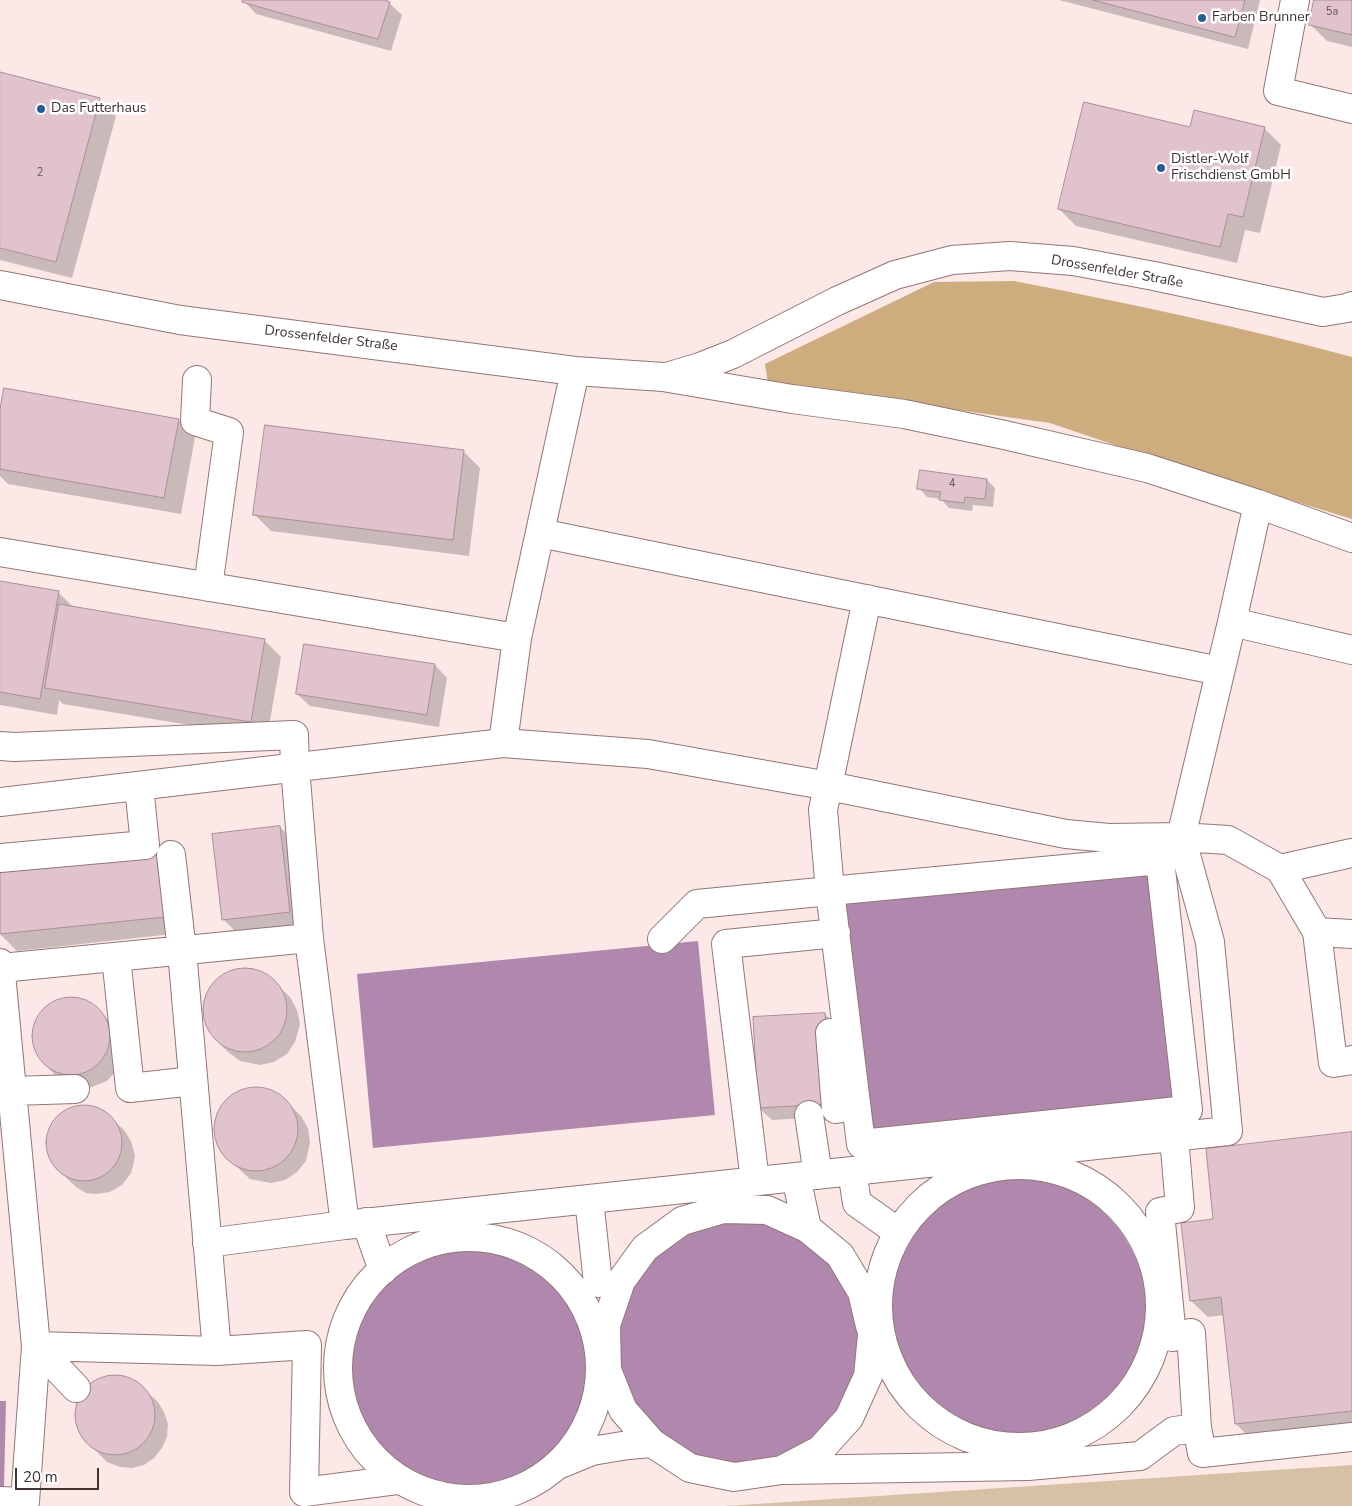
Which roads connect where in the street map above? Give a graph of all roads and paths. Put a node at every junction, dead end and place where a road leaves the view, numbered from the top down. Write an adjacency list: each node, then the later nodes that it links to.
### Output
1 (1295, 0): 2 (street)
2 (1352, 109)
3 (0, 285): 5 (street, Drossenfelder Straße)
4 (1352, 306): 6 (street, Drossenfelder Straße)
5 (576, 371): 6 (street, Drossenfelder Straße); 9 (street)
6 (663, 377): 8 (street, Drossenfelder Straße)
7 (197, 380): 12 (street)
8 (1258, 504): 10 (street, Drossenfelder Straße); 14 (street)
9 (540, 533): 13 (street); 15 (street)
10 (1352, 538)
11 (0, 552): 12 (street)
12 (208, 587): 15 (street)
13 (868, 599): 17 (street); 22 (street)
14 (1232, 622): 16 (street); 17 (street)
15 (516, 638): 18 (street)
16 (1352, 650)
17 (1220, 671): 24 (street)
18 (502, 743): 20 (street); 22 (street)
19 (0, 746): 20 (street)
20 (295, 767): 21 (street); 33 (street)
21 (139, 786): 23 (street); 27 (street)
22 (829, 786): 24 (street); 29 (street)
23 (0, 802)
24 (1181, 837): 28 (street); 35 (street)
25 (1352, 853): 28 (street)
26 (171, 855): 37 (street)
27 (0, 858)
28 (1280, 869): 30 (street)
29 (830, 891): 31 (street); 34 (street); 36 (street)
30 (1317, 932): 32 (street); 42 (street)
31 (836, 934): 51 (street); 53 (street)
32 (1352, 934)
33 (308, 938): 37 (street); 56 (street)
34 (662, 939)
35 (1210, 942): 36 (street); 40 (street)
36 (1170, 945): 41 (street)
37 (182, 951): 38 (street); 43 (street)
38 (116, 957): 39 (street); 43 (street)
39 (1, 977): 45 (street)
40 (1218, 1023): 41 (street); 46 (street)
41 (1179, 1031): 47 (street)
42 (1352, 1060)
43 (193, 1081): 60 (street)
44 (75, 1090): 45 (street)
45 (12, 1091): 66 (street)
46 (1225, 1104): 47 (street); 49 (street)
47 (1188, 1110): 50 (street)
48 (808, 1115): 52 (street)
49 (1174, 1137): 50 (street); 64 (street)
50 (1021, 1149): 51 (street); 59 (street); 64 (street)
51 (858, 1162): 52 (street); 59 (street)
52 (807, 1176): 53 (street); 58 (street)
53 (755, 1181): 54 (street)
54 (722, 1197): 55 (street); 58 (street); 62 (street)
55 (589, 1199): 57 (street); 62 (street)
56 (355, 1224): 57 (street); 60 (street); 61 (street)
57 (476, 1224): 61 (street); 63 (street)
58 (807, 1228): 65 (street)
59 (898, 1232): 65 (street)
60 (207, 1243): 67 (street)
61 (383, 1270): 76 (street)
62 (609, 1282): 63 (street); 68 (street)
63 (571, 1286): 68 (street)
64 (1165, 1303): 70 (street); 73 (street)
65 (875, 1327): 73 (street); 75 (street)
66 (36, 1346): 67 (street); 69 (street); 77 (street)
67 (217, 1351): 76 (street)
68 (603, 1379): 72 (street); 74 (street)
69 (76, 1388)
70 (1197, 1428): 71 (street); 73 (street)
71 (1352, 1437)
72 (652, 1443): 74 (street); 75 (street)
73 (1027, 1456): 75 (street)
74 (560, 1464): 76 (street)
75 (782, 1470)
76 (397, 1480)
77 (0, 1501)

